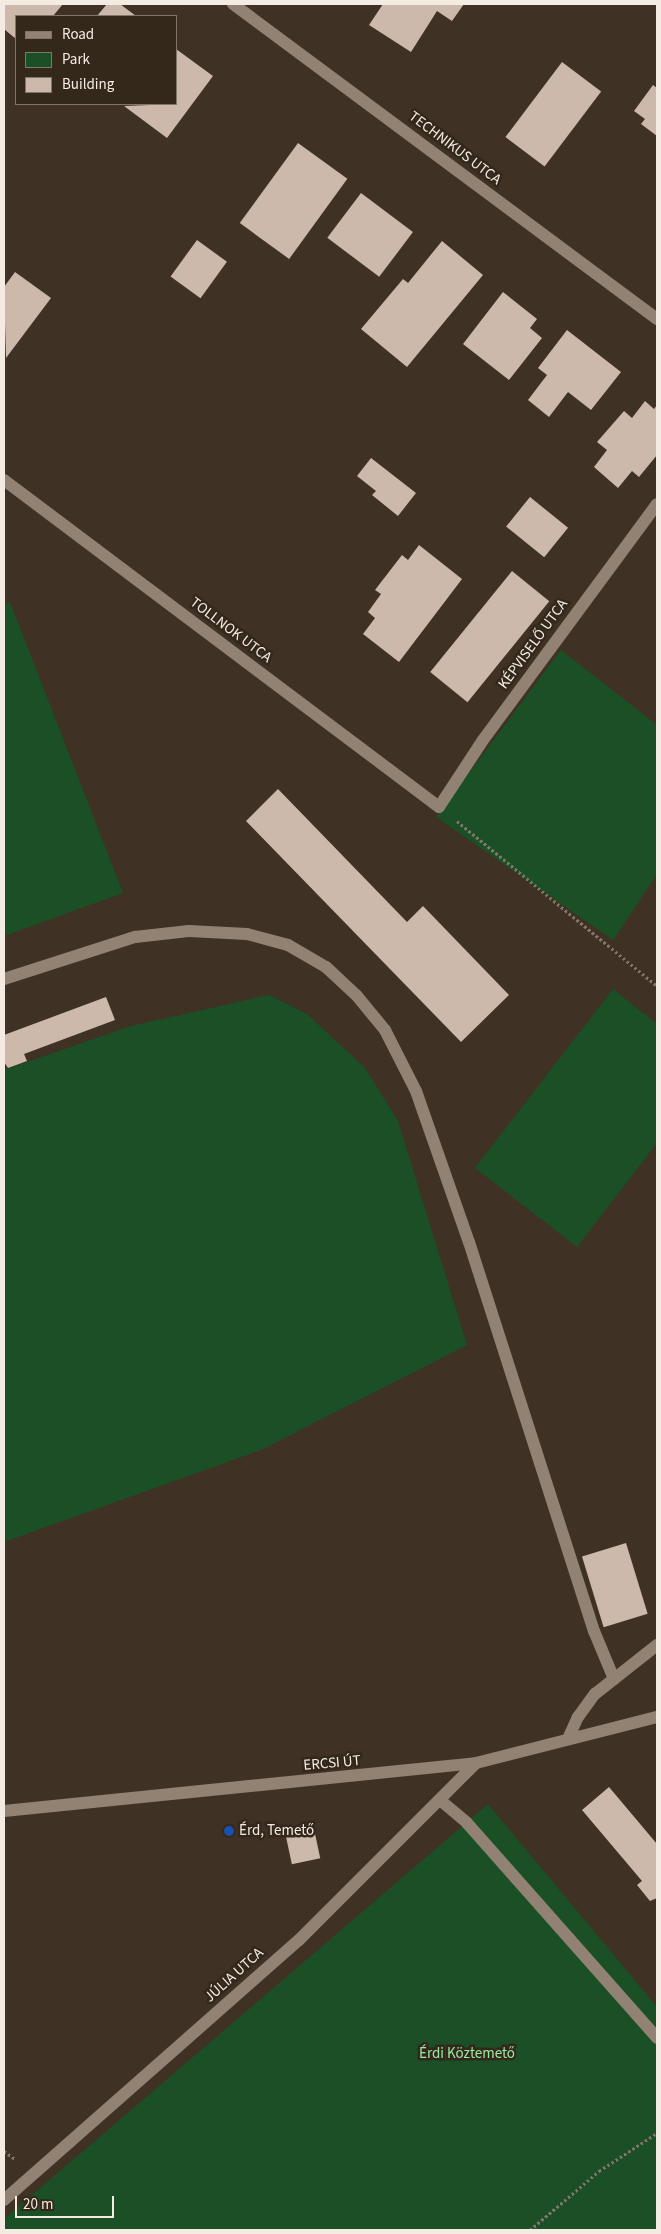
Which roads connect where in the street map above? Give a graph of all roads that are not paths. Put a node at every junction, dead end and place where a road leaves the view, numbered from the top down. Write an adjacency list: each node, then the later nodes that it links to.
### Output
1 (233, 4): 2 (street, TECHNIKUS UTCA)
2 (657, 319)
3 (4, 480): 5 (street, TOLLNOK UTCA)
4 (657, 504): 5 (street, KÉPVISELŐ UTCA)
5 (439, 807)
6 (4, 979): 8 (street)
7 (657, 1645): 8 (street)
8 (614, 1678): 10 (street)
9 (657, 1717): 10 (street, ERCSI ÚT)
10 (568, 1739): 11 (street, ERCSI ÚT)
11 (476, 1763): 12 (street, JÚLIA UTCA); 13 (street, ERCSI ÚT)
12 (440, 1800): 14 (street); 15 (street, JÚLIA UTCA)
13 (4, 1811)
14 (657, 2038)
15 (4, 2200)

